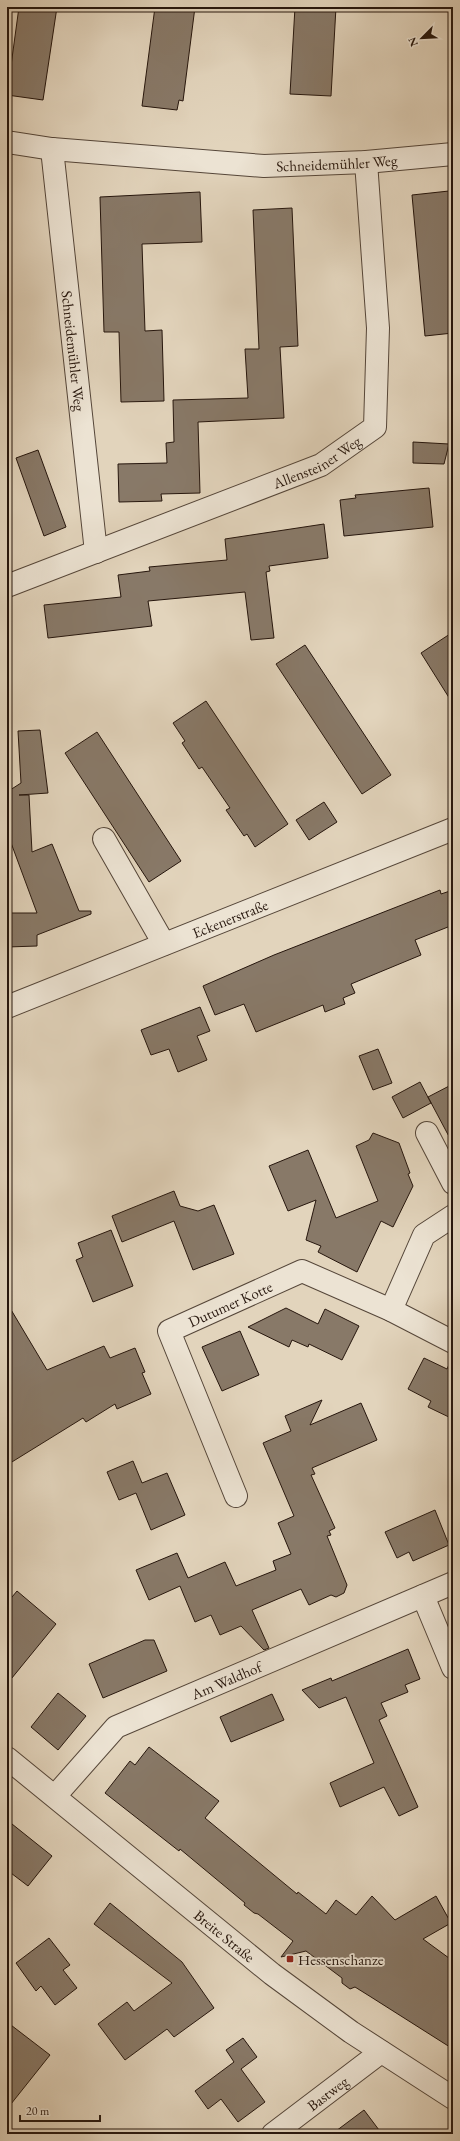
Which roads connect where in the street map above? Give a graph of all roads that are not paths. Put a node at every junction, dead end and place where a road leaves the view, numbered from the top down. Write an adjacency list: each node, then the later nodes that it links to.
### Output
1 (7, 142): 2 (street, Schneidemühler Weg)
2 (52, 149): 4 (street, Schneidemühler Weg); 5 (street, Schneidemühler Weg)
3 (453, 154): 4 (street, Schneidemühler Weg)
4 (366, 162): 5 (street, Allensteiner Weg)
5 (96, 552): 6 (street, Allensteiner Weg)
6 (7, 586)
7 (453, 829): 9 (street, Eckenerstraße)
8 (104, 839): 9 (street)
9 (164, 944): 10 (street, Eckenerstraße)
10 (7, 1007)
11 (427, 1133): 12 (street)
12 (453, 1183)
13 (453, 1216): 14 (street)
14 (392, 1310): 15 (street, Dutumer Kotte); 16 (street, Dutumer Kotte)
15 (453, 1342)
16 (236, 1496)
17 (453, 1583): 18 (street, Am Waldhof)
18 (423, 1596): 19 (street); 21 (street, Am Waldhof)
19 (453, 1668)
20 (7, 1758): 21 (street, Breite Straße)
21 (55, 1796): 22 (street, Breite Straße)
22 (381, 2052): 23 (street, Breite Straße); 24 (street, Bastweg)
23 (453, 2098)
24 (273, 2134)

